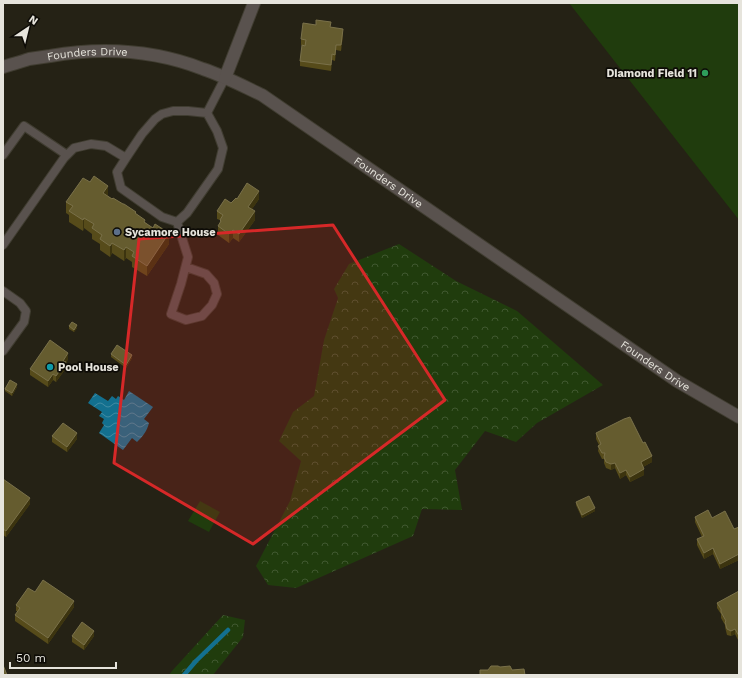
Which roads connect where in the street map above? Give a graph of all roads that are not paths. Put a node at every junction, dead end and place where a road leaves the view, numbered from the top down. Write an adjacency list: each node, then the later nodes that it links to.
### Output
1 (254, 3): 3 (street)
2 (3, 67): 3 (street, Founders Drive)
3 (226, 78): 4 (lane); 13 (street, Founders Drive)
4 (206, 113): 7 (lane); 8 (lane)
5 (3, 155): 6 (lane)
6 (67, 155): 7 (lane); 9 (lane)
7 (126, 158): 8 (lane)
8 (176, 222): 10 (lane)
9 (3, 245)
10 (186, 267): 10 (lane)
11 (3, 291): 12 (lane)
12 (3, 351)
13 (739, 417)

